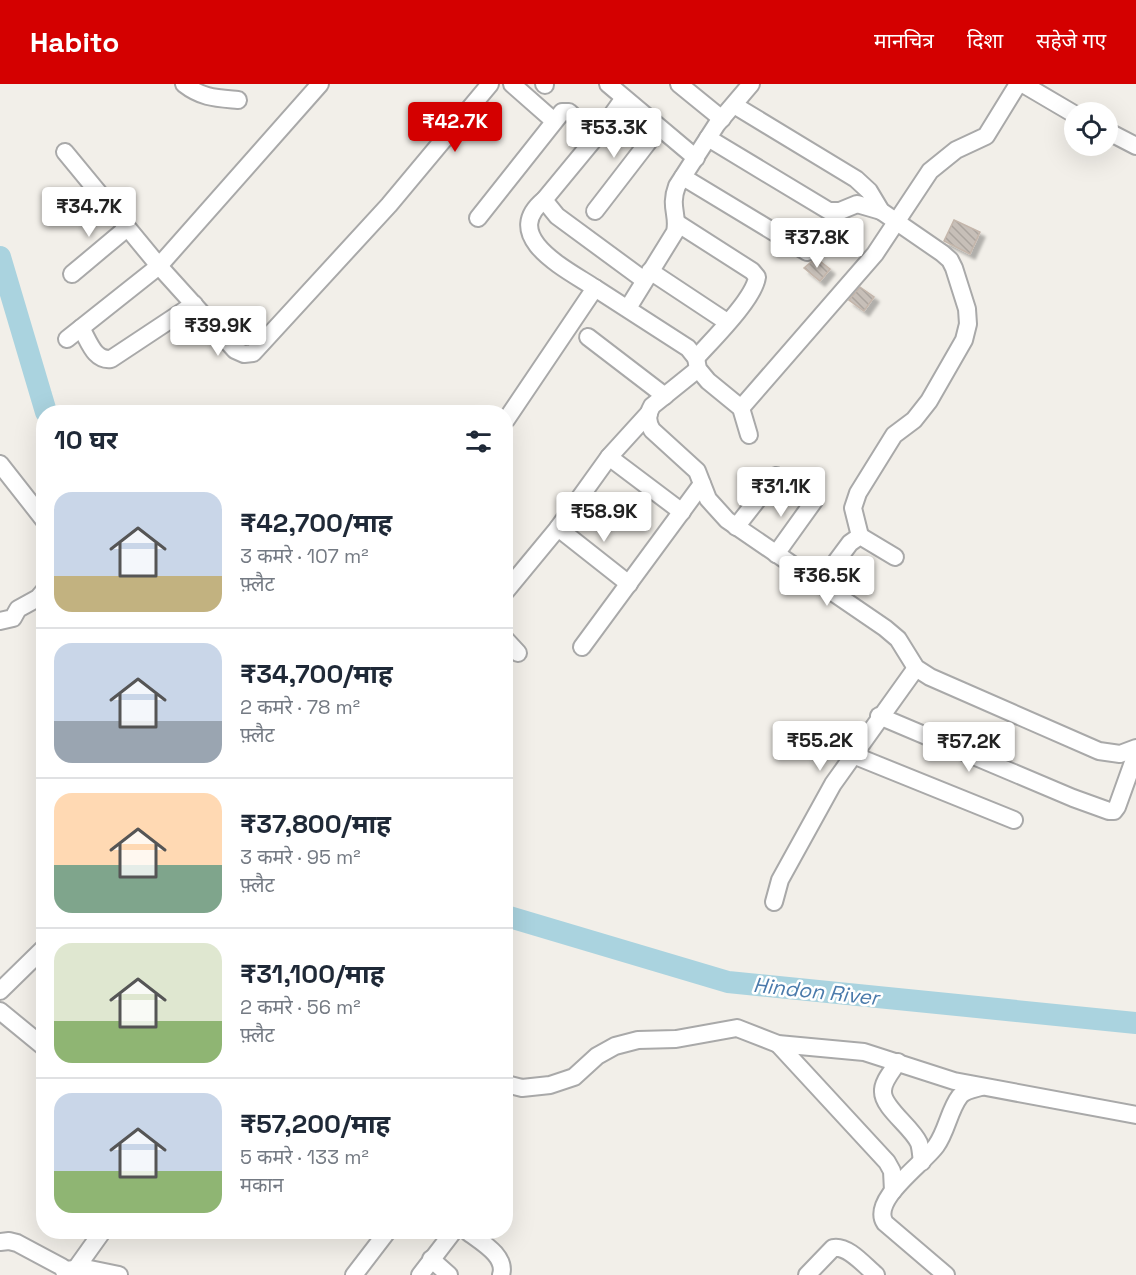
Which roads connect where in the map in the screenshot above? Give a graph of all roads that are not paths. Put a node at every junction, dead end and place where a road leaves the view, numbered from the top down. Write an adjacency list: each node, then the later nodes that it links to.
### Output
1 (184, 84): 10 (street)
2 (320, 84): 31 (street)
3 (489, 84): 35 (street)
4 (512, 84): 14 (street)
5 (608, 84): 9 (street)
6 (679, 84): 13 (street)
7 (750, 84): 11 (street)
8 (1023, 84): 12 (street); 27 (street)
9 (624, 98): 15 (street); 16 (street)
10 (238, 100)
11 (734, 105): 13 (street); 25 (street)
12 (1064, 108)
13 (722, 119): 18 (street)
14 (554, 121): 16 (street); 26 (street)
15 (660, 128): 21 (street); 24 (street)
16 (596, 137): 23 (street)
17 (1118, 137): 19 (street)
18 (708, 138): 21 (street); 25 (street)
19 (1136, 146)
20 (65, 152): 29 (street)
21 (696, 158): 22 (street)
22 (683, 177): 28 (street); 30 (street)
23 (544, 200): 33 (street); 34 (street)
24 (595, 211)
25 (881, 211): 27 (street)
26 (478, 218)
27 (898, 222): 43 (street); 56 (street)
28 (677, 224): 33 (street); 37 (street)
29 (127, 228): 31 (street); 32 (street)
30 (807, 252)
31 (159, 266): 35 (street); 38 (street)
32 (72, 274)
33 (647, 276): 36 (street); 37 (street)
34 (595, 288): 36 (street); 44 (street)
35 (194, 304): 38 (street)
36 (628, 308): 41 (street)
37 (727, 322): 41 (street)
38 (81, 328): 40 (street)
39 (588, 337): 42 (street)
40 (68, 339)
41 (697, 364): 42 (street); 43 (street)
42 (665, 396): 45 (street)
43 (741, 408): 46 (street)
44 (513, 410)
45 (649, 412): 47 (street); 50 (street)
46 (749, 435)
47 (609, 457): 53 (street); 55 (street)
48 (0, 464): 52 (street)
49 (777, 476): 54 (street)
50 (702, 484): 53 (street); 54 (street)
51 (814, 501): 57 (street)
52 (36, 510)
53 (682, 512): 61 (street)
54 (736, 527): 57 (street)
55 (558, 528): 60 (street); 61 (street)
56 (860, 536): 58 (street); 59 (street)
57 (776, 554): 59 (street)
58 (895, 557)
59 (821, 582): 67 (street)
60 (513, 583)
61 (628, 584): 64 (street)
62 (36, 599): 63 (street)
63 (0, 621)
64 (582, 647)
65 (513, 648): 66 (street)
66 (518, 653)
67 (916, 668): 68 (street); 69 (street)
68 (879, 716): 70 (street); 71 (street)
69 (1136, 748)
70 (1136, 754)
71 (853, 756): 72 (street); 73 (street)
72 (1014, 820)
73 (774, 902)
74 (36, 956): 75 (street)
75 (0, 991)
76 (0, 1011): 77 (street)
77 (36, 1040)
78 (778, 1044): 79 (street); 80 (street); 84 (street)
79 (898, 1062): 81 (street); 83 (street)
80 (513, 1086)
81 (981, 1087): 82 (street); 83 (street)
82 (1136, 1115)
83 (922, 1162): 84 (street)
84 (892, 1191): 99 (street)
85 (96, 1239): 91 (street)
86 (382, 1239): 93 (street)
87 (447, 1239): 90 (street)
88 (477, 1239): 96 (street)
89 (0, 1242): 91 (street)
90 (431, 1259): 94 (street); 95 (street)
91 (69, 1271): 92 (street)
92 (119, 1275)
93 (354, 1275)
94 (420, 1275)
95 (449, 1275)
96 (501, 1275)
97 (807, 1275): 98 (street)
98 (876, 1275)
99 (946, 1275)

